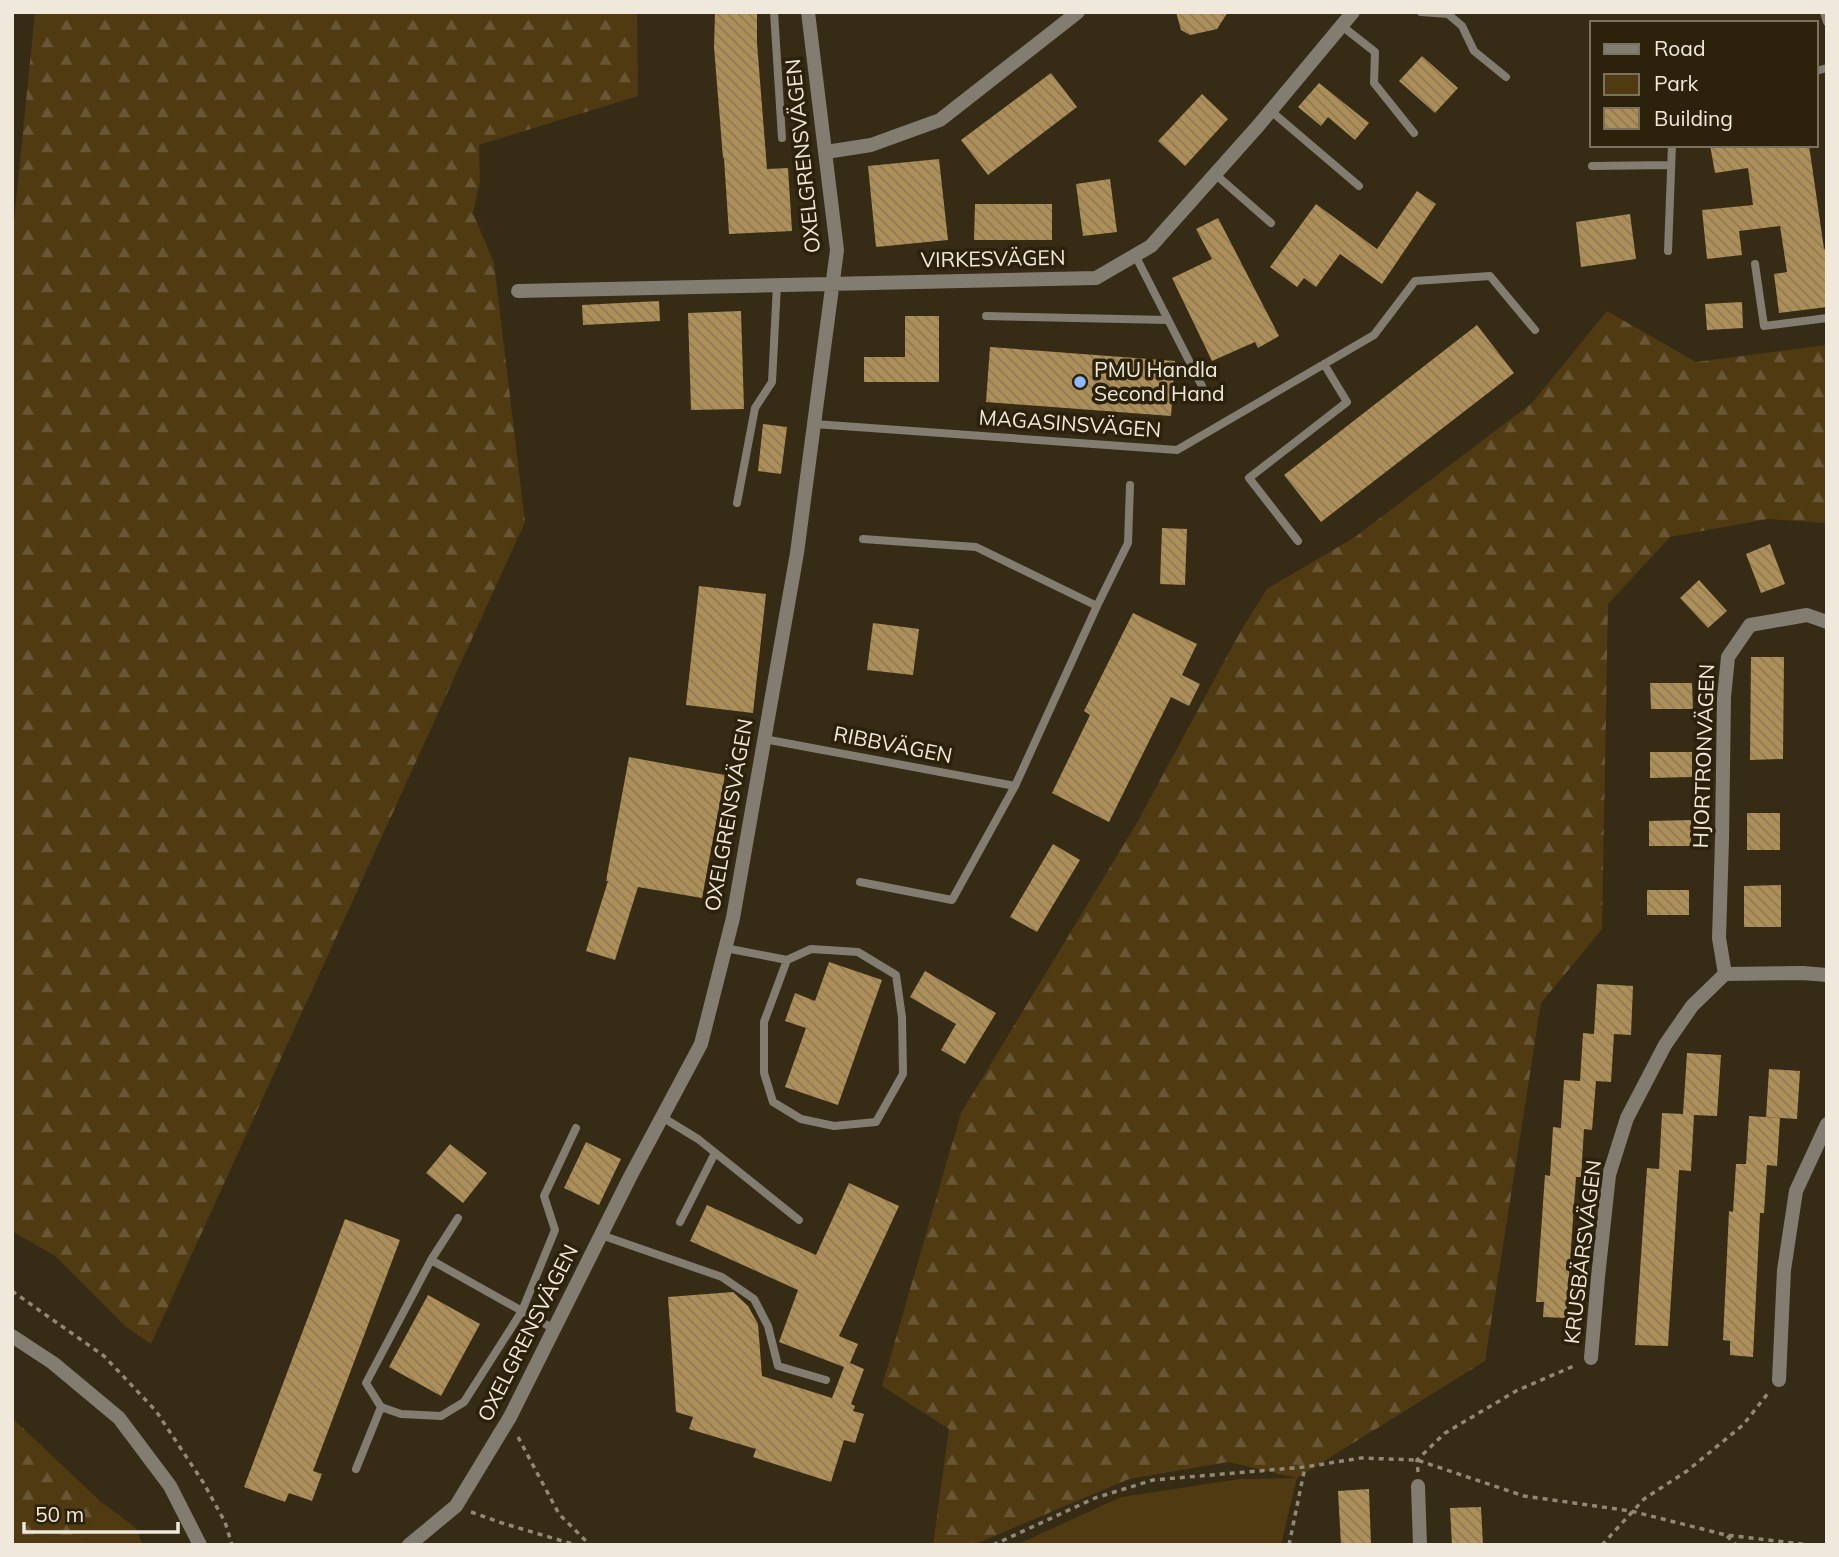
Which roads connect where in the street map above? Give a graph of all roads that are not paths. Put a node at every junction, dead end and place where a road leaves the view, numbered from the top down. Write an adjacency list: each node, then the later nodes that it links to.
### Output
1 (774, 12): 12 (lane)
2 (808, 12): 14 (street, OXELGRENSVÄGEN)
3 (1078, 12): 14 (street)
4 (1353, 12): 8 (street, VIRKESVÄGEN)
5 (1421, 12): 9 (lane)
6 (1824, 12): 7 (lane)
7 (1827, 22)
8 (1342, 26): 10 (street, VIRKESVÄGEN); 11 (lane)
9 (1506, 77)
10 (1271, 111): 17 (street, VIRKESVÄGEN); 18 (lane)
11 (1414, 133)
12 (782, 138)
13 (1672, 147): 15 (lane)
14 (826, 152): 23 (street, OXELGRENSVÄGEN)
15 (1671, 164): 16 (lane); 20 (lane)
16 (1592, 166)
17 (1215, 174): 19 (lane); 21 (street, VIRKESVÄGEN)
18 (1359, 186)
19 (1271, 223)
20 (1668, 251)
21 (1135, 255): 23 (street, VIRKESVÄGEN); 28 (lane)
22 (1755, 264): 27 (lane)
23 (833, 283): 24 (street, VIRKESVÄGEN); 32 (street, OXELGRENSVÄGEN)
24 (777, 285): 25 (street, VIRKESVÄGEN); 34 (lane)
25 (517, 291)
26 (986, 316): 28 (lane)
27 (1827, 318)
28 (1168, 320): 31 (lane)
29 (1535, 330): 30 (lane, MAGASINSVÄGEN)
30 (1324, 363): 32 (lane, MAGASINSVÄGEN); 36 (lane)
31 (1206, 394)
32 (814, 424): 39 (street, OXELGRENSVÄGEN)
33 (1130, 485): 37 (lane)
34 (737, 503)
35 (863, 539): 37 (lane)
36 (1298, 541)
37 (1097, 606): 40 (lane)
38 (1827, 621): 44 (street, HJORTRONVÄGEN)
39 (764, 739): 40 (lane, RIBBVÄGEN); 42 (street, OXELGRENSVÄGEN)
40 (1015, 786): 41 (lane)
41 (860, 882)
42 (725, 948): 43 (lane); 46 (street, OXELGRENSVÄGEN)
43 (787, 960): 43 (lane)
44 (1725, 974): 45 (street); 58 (street, KRUSBÄRSVÄGEN)
45 (1827, 975)
46 (662, 1117): 49 (lane); 53 (street, OXELGRENSVÄGEN)
47 (1827, 1124): 60 (street)
48 (576, 1128): 55 (lane)
49 (715, 1153): 51 (lane); 52 (lane)
50 (458, 1218): 54 (lane)
51 (799, 1220)
52 (680, 1222)
53 (601, 1235): 56 (street, OXELGRENSVÄGEN); 59 (lane)
54 (431, 1260): 55 (lane); 61 (lane)
55 (522, 1311): 56 (lane); 61 (lane)
56 (554, 1329): 65 (street, OXELGRENSVÄGEN)
57 (12, 1336): 64 (street)
58 (1591, 1358)
59 (826, 1380)
60 (1780, 1380)
61 (381, 1407): 62 (lane)
62 (356, 1469)
63 (1418, 1486): 66 (street)
64 (200, 1545)
65 (409, 1545)
66 (1420, 1545)

